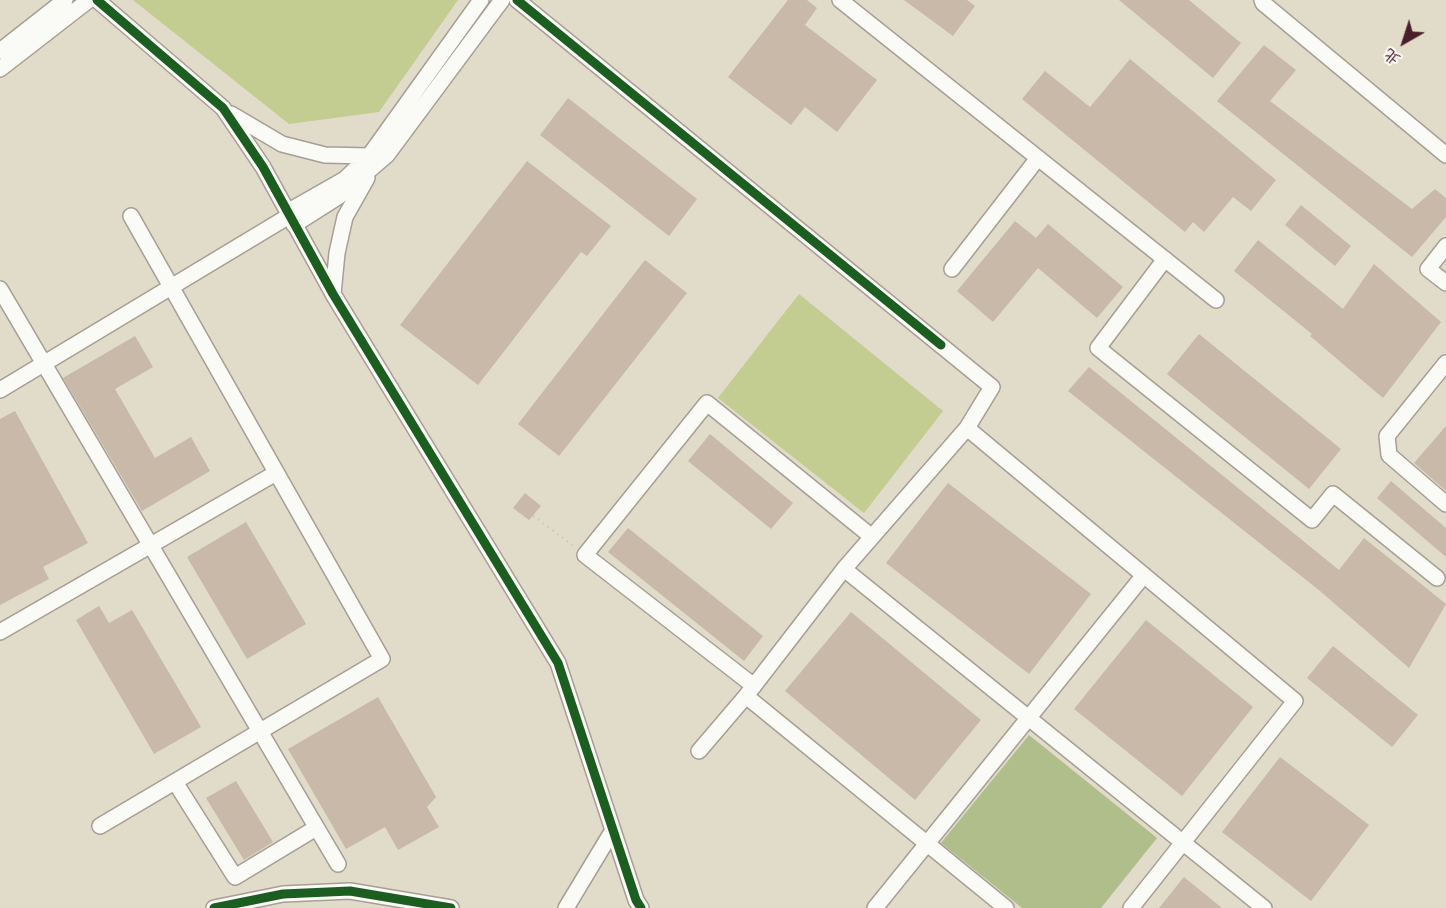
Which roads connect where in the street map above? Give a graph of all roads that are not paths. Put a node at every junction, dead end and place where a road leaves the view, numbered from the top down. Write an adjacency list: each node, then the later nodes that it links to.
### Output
1 (65, 0): 9 (street)
2 (89, 0): 10 (street)
3 (97, 0): 11 (street)
4 (481, 0): 14 (street)
5 (502, 0): 14 (street)
6 (517, 0): 28 (street)
7 (840, 0): 13 (street)
8 (1262, 0): 12 (street)
9 (0, 51)
10 (0, 69)
11 (223, 108): 14 (street); 16 (street)
12 (1446, 155)
13 (1038, 158): 18 (street); 19 (street)
14 (369, 164): 16 (street); 23 (street)
15 (131, 216): 21 (street)
16 (290, 218): 21 (street); 23 (street)
17 (1446, 246): 20 (street)
18 (1166, 260): 24 (street); 35 (street)
19 (952, 269)
20 (1446, 283)
21 (171, 287): 25 (street); 29 (street)
22 (0, 288): 25 (street)
23 (333, 294): 44 (street)
24 (1216, 300)
25 (44, 363): 27 (street); 32 (street)
26 (1446, 363): 30 (street)
27 (0, 390)
28 (967, 428): 31 (street); 34 (street)
29 (276, 473): 32 (street); 39 (street)
30 (1446, 504)
31 (872, 537): 33 (street); 37 (street)
32 (151, 545): 36 (street); 39 (street)
33 (844, 569): 37 (street); 38 (street)
34 (1144, 574): 38 (street); 45 (street)
35 (1437, 578)
36 (0, 632)
37 (750, 691): 40 (street); 46 (street)
38 (1029, 718): 45 (street); 46 (street)
39 (260, 732): 41 (street); 43 (street)
40 (699, 751)
41 (175, 782): 42 (street); 43 (street)
42 (100, 826)
43 (316, 828): 47 (street)
44 (613, 830): 50 (street); 51 (street)
45 (1183, 842): 54 (street); 55 (street)
46 (927, 844): 52 (street); 53 (street)
47 (338, 864)
48 (214, 908): 49 (street)
49 (451, 908)
50 (566, 908)
51 (641, 908)
52 (875, 908)
53 (1006, 908)
54 (1131, 908)
55 (1264, 908)

